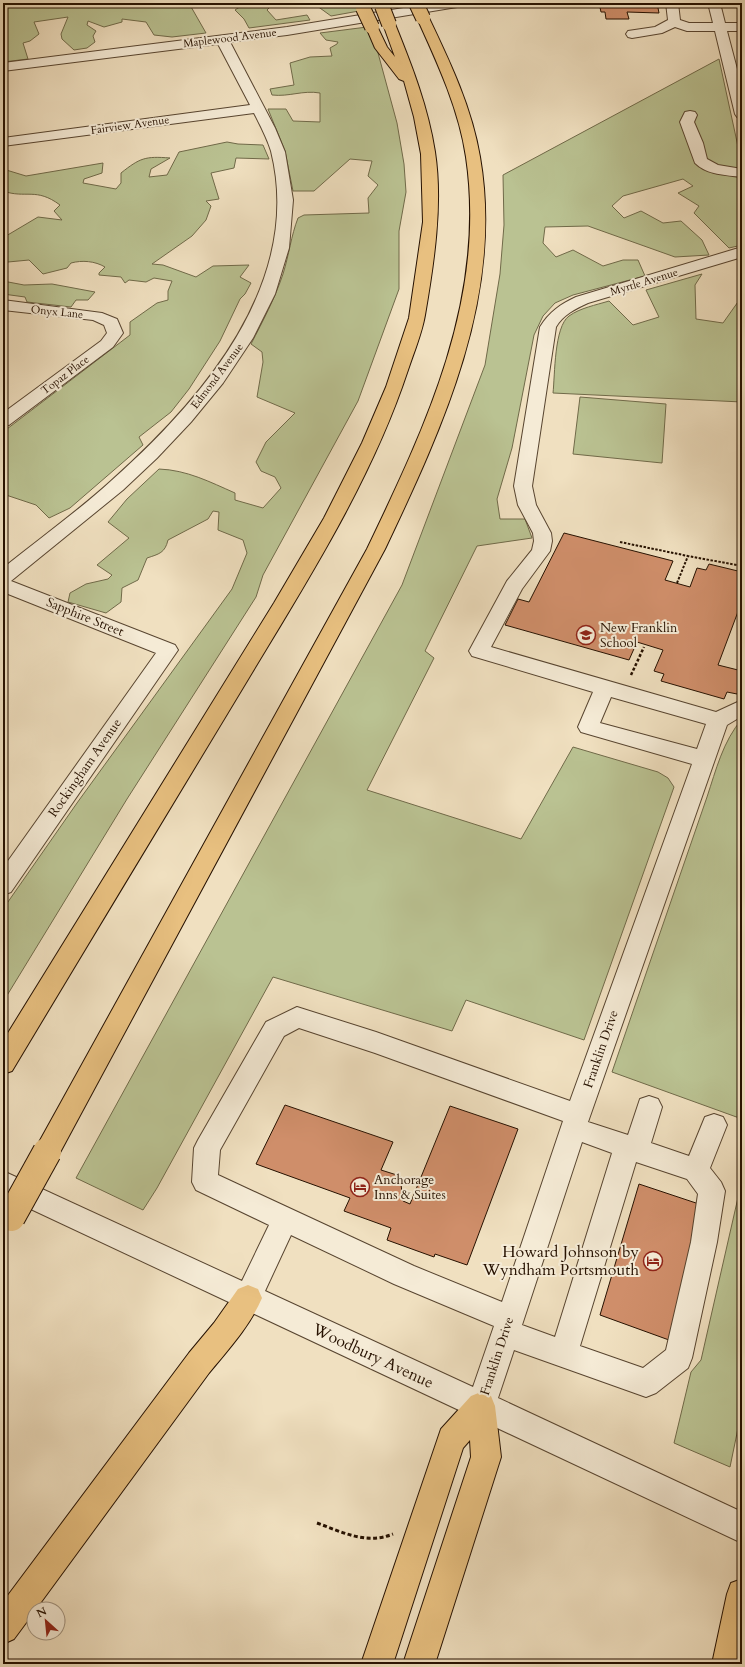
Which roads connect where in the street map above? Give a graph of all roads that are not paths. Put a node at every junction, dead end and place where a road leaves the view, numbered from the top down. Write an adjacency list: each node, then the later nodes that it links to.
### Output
1 (457, 3): 11 (street, Maplewood Avenue)
2 (672, 3): 7 (street)
3 (714, 3): 9 (street)
4 (381, 4): 14 (main road, bridge)
5 (362, 6): 14 (main road, bridge)
6 (420, 8): 40 (main road, bridge)
7 (674, 22): 9 (street); 10 (street)
8 (742, 26): 9 (street)
9 (720, 27): 13 (street)
10 (632, 34)
11 (222, 39): 12 (street, Maplewood Avenue); 15 (street, Edmond Avenue)
12 (3, 67)
13 (737, 73): 16 (street)
14 (413, 85): 32 (main road)
15 (258, 108): 18 (street, Fairview Avenue); 24 (street, Edmond Avenue)
16 (742, 114)
17 (690, 115): 19 (street)
18 (3, 142)
19 (742, 173)
20 (742, 252): 27 (street, Myrtle Avenue)
21 (3, 305): 22 (street, Onyx Lane)
22 (111, 322): 23 (street, Topaz Place)
23 (3, 421)
24 (3, 578)
25 (3, 585): 26 (street, Sapphire Street)
26 (168, 650): 31 (street, Rockingham Avenue)
27 (605, 688): 29 (street); 30 (street)
28 (742, 707): 29 (street)
29 (718, 720): 30 (street, Franklin Drive)
30 (703, 759): 34 (street, Franklin Drive)
31 (3, 886)
32 (3, 1063)
33 (649, 1107): 36 (street)
34 (576, 1122): 36 (street); 39 (street); 42 (street, Franklin Drive)
35 (714, 1125): 37 (street)
36 (632, 1148): 37 (street); 43 (street)
37 (696, 1170): 43 (street)
38 (3, 1183): 41 (street, Woodbury Avenue)
39 (284, 1219): 41 (street); 42 (street)
40 (7, 1225)
41 (248, 1298): 44 (street, Woodbury Avenue); 47 (main road)
42 (507, 1326): 43 (street); 44 (street, Franklin Drive)
43 (564, 1354)
44 (481, 1406): 45 (street, Woodbury Avenue); 48 (main road); 49 (main road)
45 (742, 1528)
46 (742, 1594): 50 (main road)
47 (3, 1628)
48 (377, 1664)
49 (419, 1664)
50 (728, 1664)

